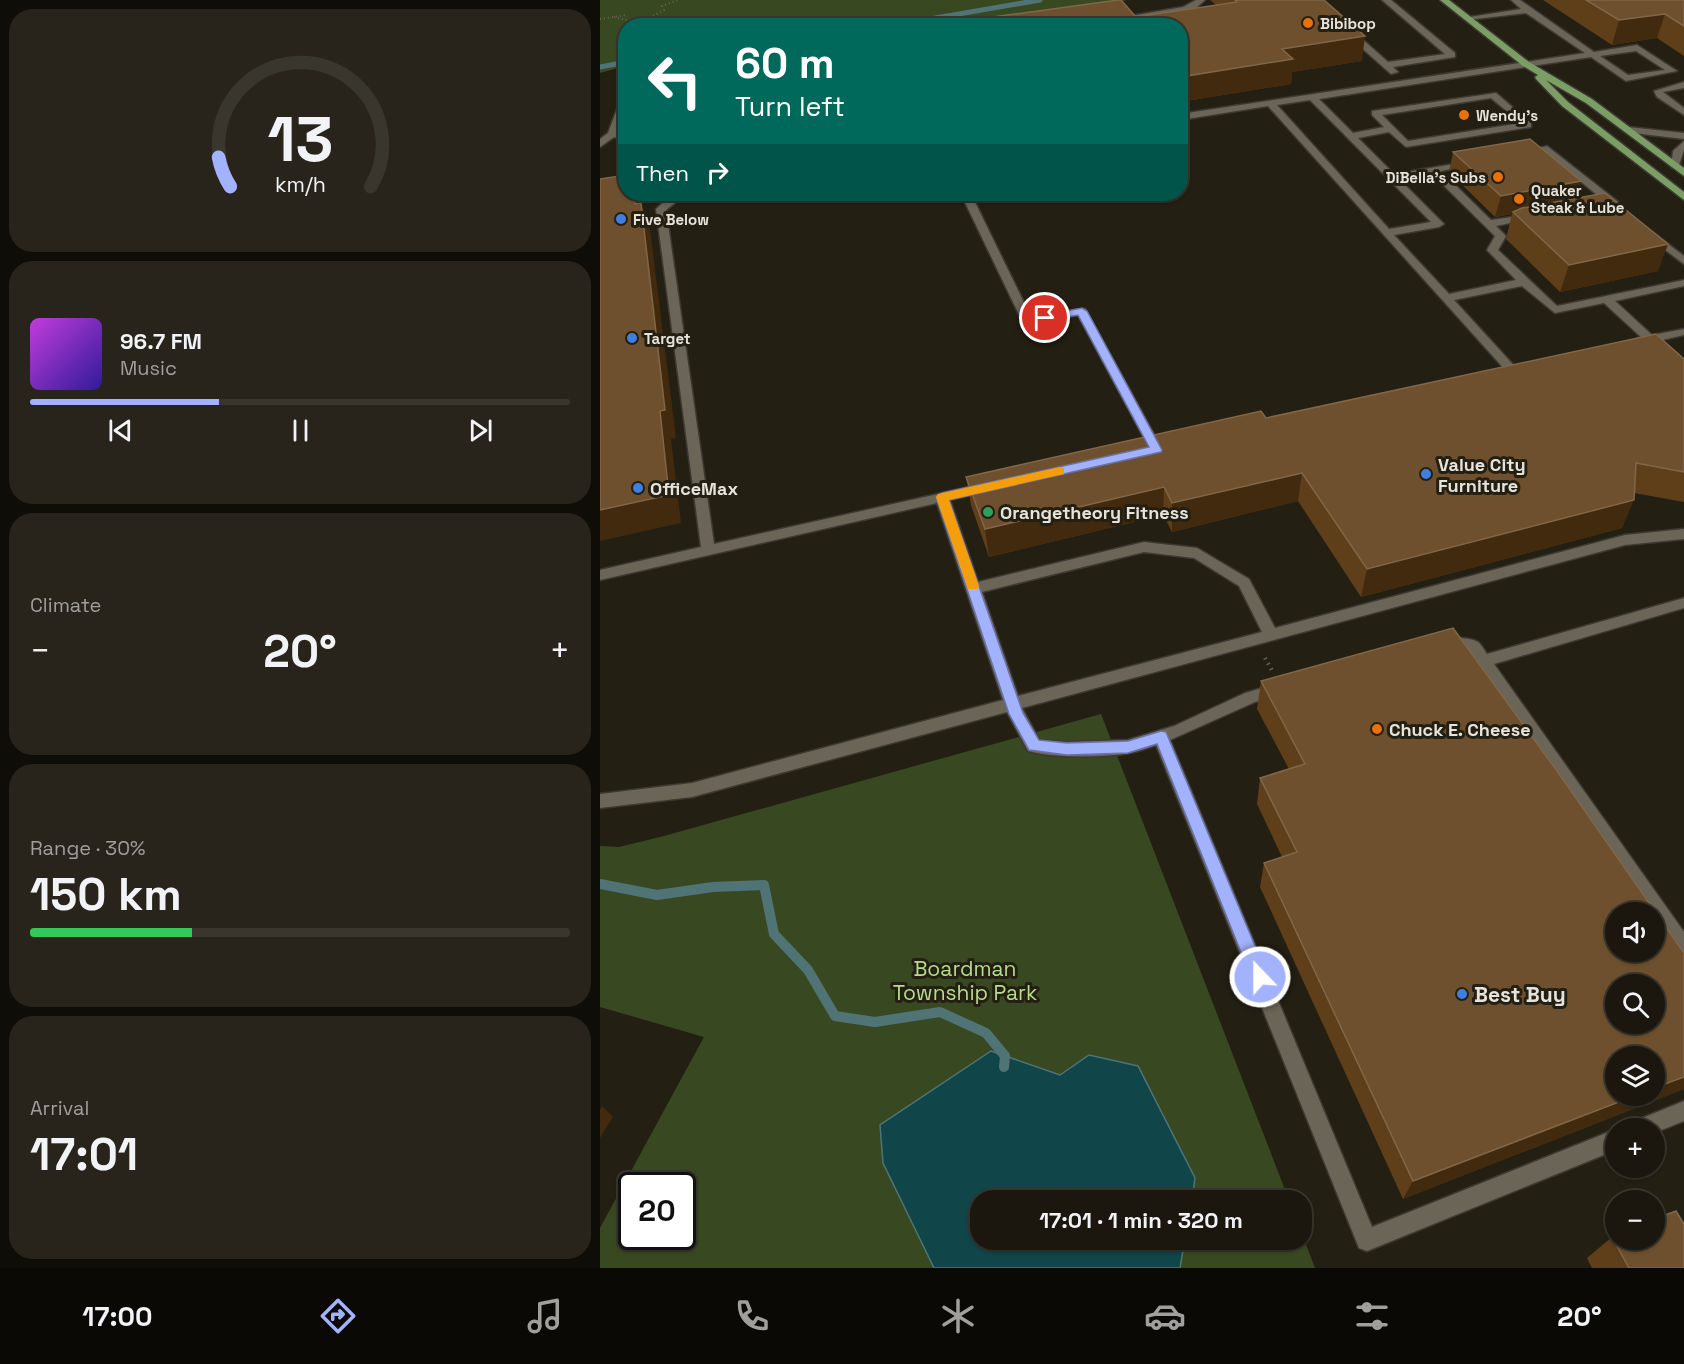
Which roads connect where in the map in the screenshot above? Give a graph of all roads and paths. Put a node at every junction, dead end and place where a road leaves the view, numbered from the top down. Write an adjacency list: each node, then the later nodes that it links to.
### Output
1 (677, 0): 10 (path)
2 (1201, 0): 11 (lane)
3 (1386, 0): 17 (lane)
4 (1444, 0): 12 (main road)
5 (1515, 0): 6 (lane)
6 (1528, 10): 12 (lane); 15 (lane)
7 (626, 15): 8 (path)
8 (614, 17): 9 (path); 13 (path)
9 (618, 18)
10 (651, 18)
11 (1124, 18)
12 (1467, 18): 16 (main road)
13 (600, 19)
14 (1338, 22): 17 (lane)
15 (1593, 54): 15 (lane); 16 (lane)
16 (1526, 64): 18 (lane); 30 (main road); 43 (main road)
17 (1386, 65): 19 (lane)
18 (1426, 79): 19 (lane); 21 (lane)
19 (1405, 82): 23 (lane)
20 (1684, 85): 26 (lane)
21 (1434, 87)
22 (1442, 94): 24 (lane)
23 (1312, 97): 25 (lane); 33 (lane)
24 (1450, 101): 29 (lane); 29 (lane)
25 (1270, 103): 27 (lane); 50 (lane)
26 (1684, 112)
27 (1188, 116)
28 (618, 118): 31 (lane)
29 (1390, 129): 33 (lane)
30 (1628, 130): 34 (lane); 39 (main road)
31 (612, 134): 32 (lane); 35 (lane)
32 (618, 135)
33 (1351, 136): 42 (lane)
34 (1684, 136)
35 (600, 144)
36 (1684, 144): 39 (lane)
37 (1513, 155): 46 (lane)
38 (1479, 161): 40 (lane)
39 (1674, 165): 41 (main road)
40 (1433, 169): 42 (lane); 47 (lane)
41 (1684, 173)
42 (1392, 177): 50 (lane)
43 (1684, 197)
44 (671, 201): 65 (lane)
45 (969, 201): 61 (lane)
46 (1630, 217)
47 (1489, 224): 49 (lane); 49 (lane)
48 (1639, 224): 51 (lane)
49 (1497, 232): 52 (lane)
50 (1387, 233): 54 (lane)
51 (1684, 261)
52 (1524, 282): 54 (lane); 55 (lane)
53 (1684, 283): 55 (lane)
54 (1446, 298): 59 (lane)
55 (1606, 299): 57 (lane)
56 (1684, 332): 57 (lane)
57 (1649, 339): 58 (lane); 60 (lane)
58 (1626, 345)
59 (1512, 370)
60 (1684, 371)
61 (1156, 450)
62 (999, 485): 63 (lane)
63 (942, 497): 65 (lane); 67 (lane)
64 (1684, 534): 69 (lane)
65 (708, 549): 66 (lane)
66 (600, 574)
67 (973, 589): 69 (lane); 75 (lane)
68 (1684, 603): 72 (lane)
69 (1271, 635): 75 (lane)
70 (1426, 647): 72 (lane)
71 (1265, 658): 73 (path)
72 (1484, 661): 78 (lane)
73 (1276, 678)
74 (1292, 685): 76 (lane)
75 (1013, 705): 76 (lane); 77 (lane)
76 (1161, 737): 81 (lane)
77 (600, 801)
78 (1684, 947)
79 (1684, 1111): 80 (lane)
80 (1665, 1119)
81 (1605, 1143)

